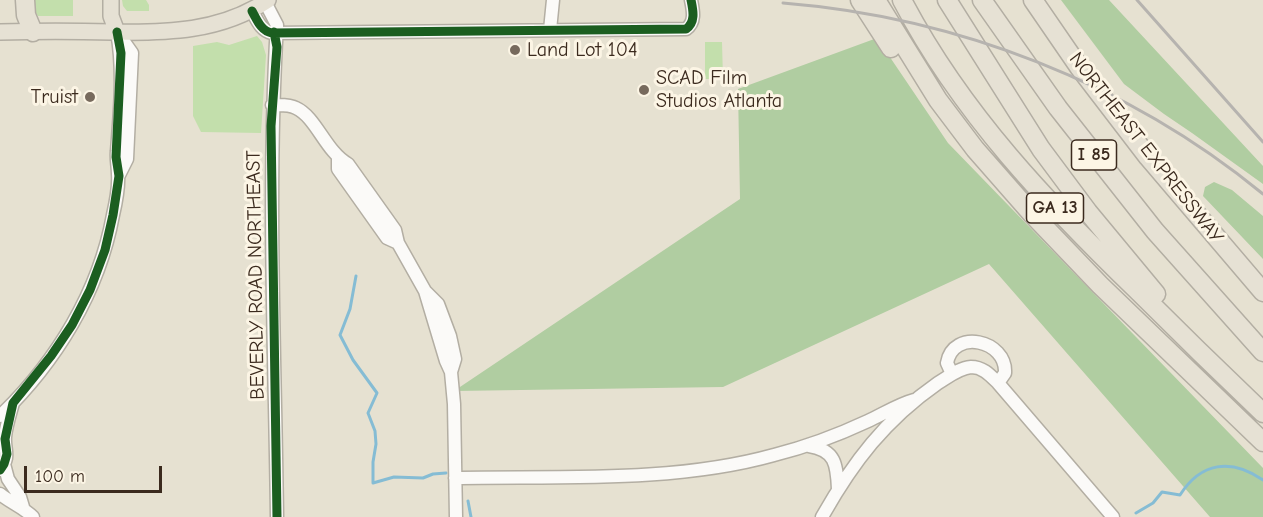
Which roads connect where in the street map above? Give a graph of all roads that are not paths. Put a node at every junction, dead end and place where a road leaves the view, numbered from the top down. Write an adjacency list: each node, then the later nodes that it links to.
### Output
1 (25, 0): 14 (highway)
2 (111, 0): 15 (main road)
3 (553, 0): 12 (street)
4 (691, 0): 12 (street)
5 (860, 0): 17 (highway)
6 (876, 0): 17 (highway, GA 13)
7 (902, 0): 24 (highway, GA 13)
8 (946, 0): 24 (highway)
9 (982, 0): 21 (highway, I 85)
10 (1033, 0): 19 (highway, NORTHEAST EXPRESSWAY / I 85)
11 (261, 4): 15 (main road); 16 (street)
12 (550, 30): 16 (street)
13 (0, 32): 14 (main road)
14 (33, 32): 15 (main road)
15 (117, 32): 26 (street)
16 (274, 32): 18 (street, BEVERLY ROAD NORTHEAST)
17 (938, 100): 30 (highway, GA 13)
18 (272, 105): 33 (street); 38 (street, BEVERLY ROAD NORTHEAST)
19 (1257, 280): 20 (highway, NORTHEAST EXPRESSWAY / I 85)
20 (1263, 292)
21 (1263, 352)
22 (952, 374): 23 (street); 23 (street); 25 (street)
23 (998, 383): 41 (street)
24 (1239, 390): 27 (highway, GA 13)
25 (914, 400): 31 (street); 34 (street)
26 (13, 404): 28 (street); 29 (street)
27 (1263, 413)
28 (0, 416)
29 (2, 437): 32 (street)
30 (1263, 442)
31 (808, 445): 33 (street); 34 (street)
32 (2, 467): 36 (street)
33 (455, 478): 39 (street)
34 (838, 489): 40 (street)
35 (0, 494): 36 (street)
36 (23, 507): 37 (street)
37 (33, 517)
38 (277, 517)
39 (456, 517)
40 (822, 517)
41 (1113, 517)

